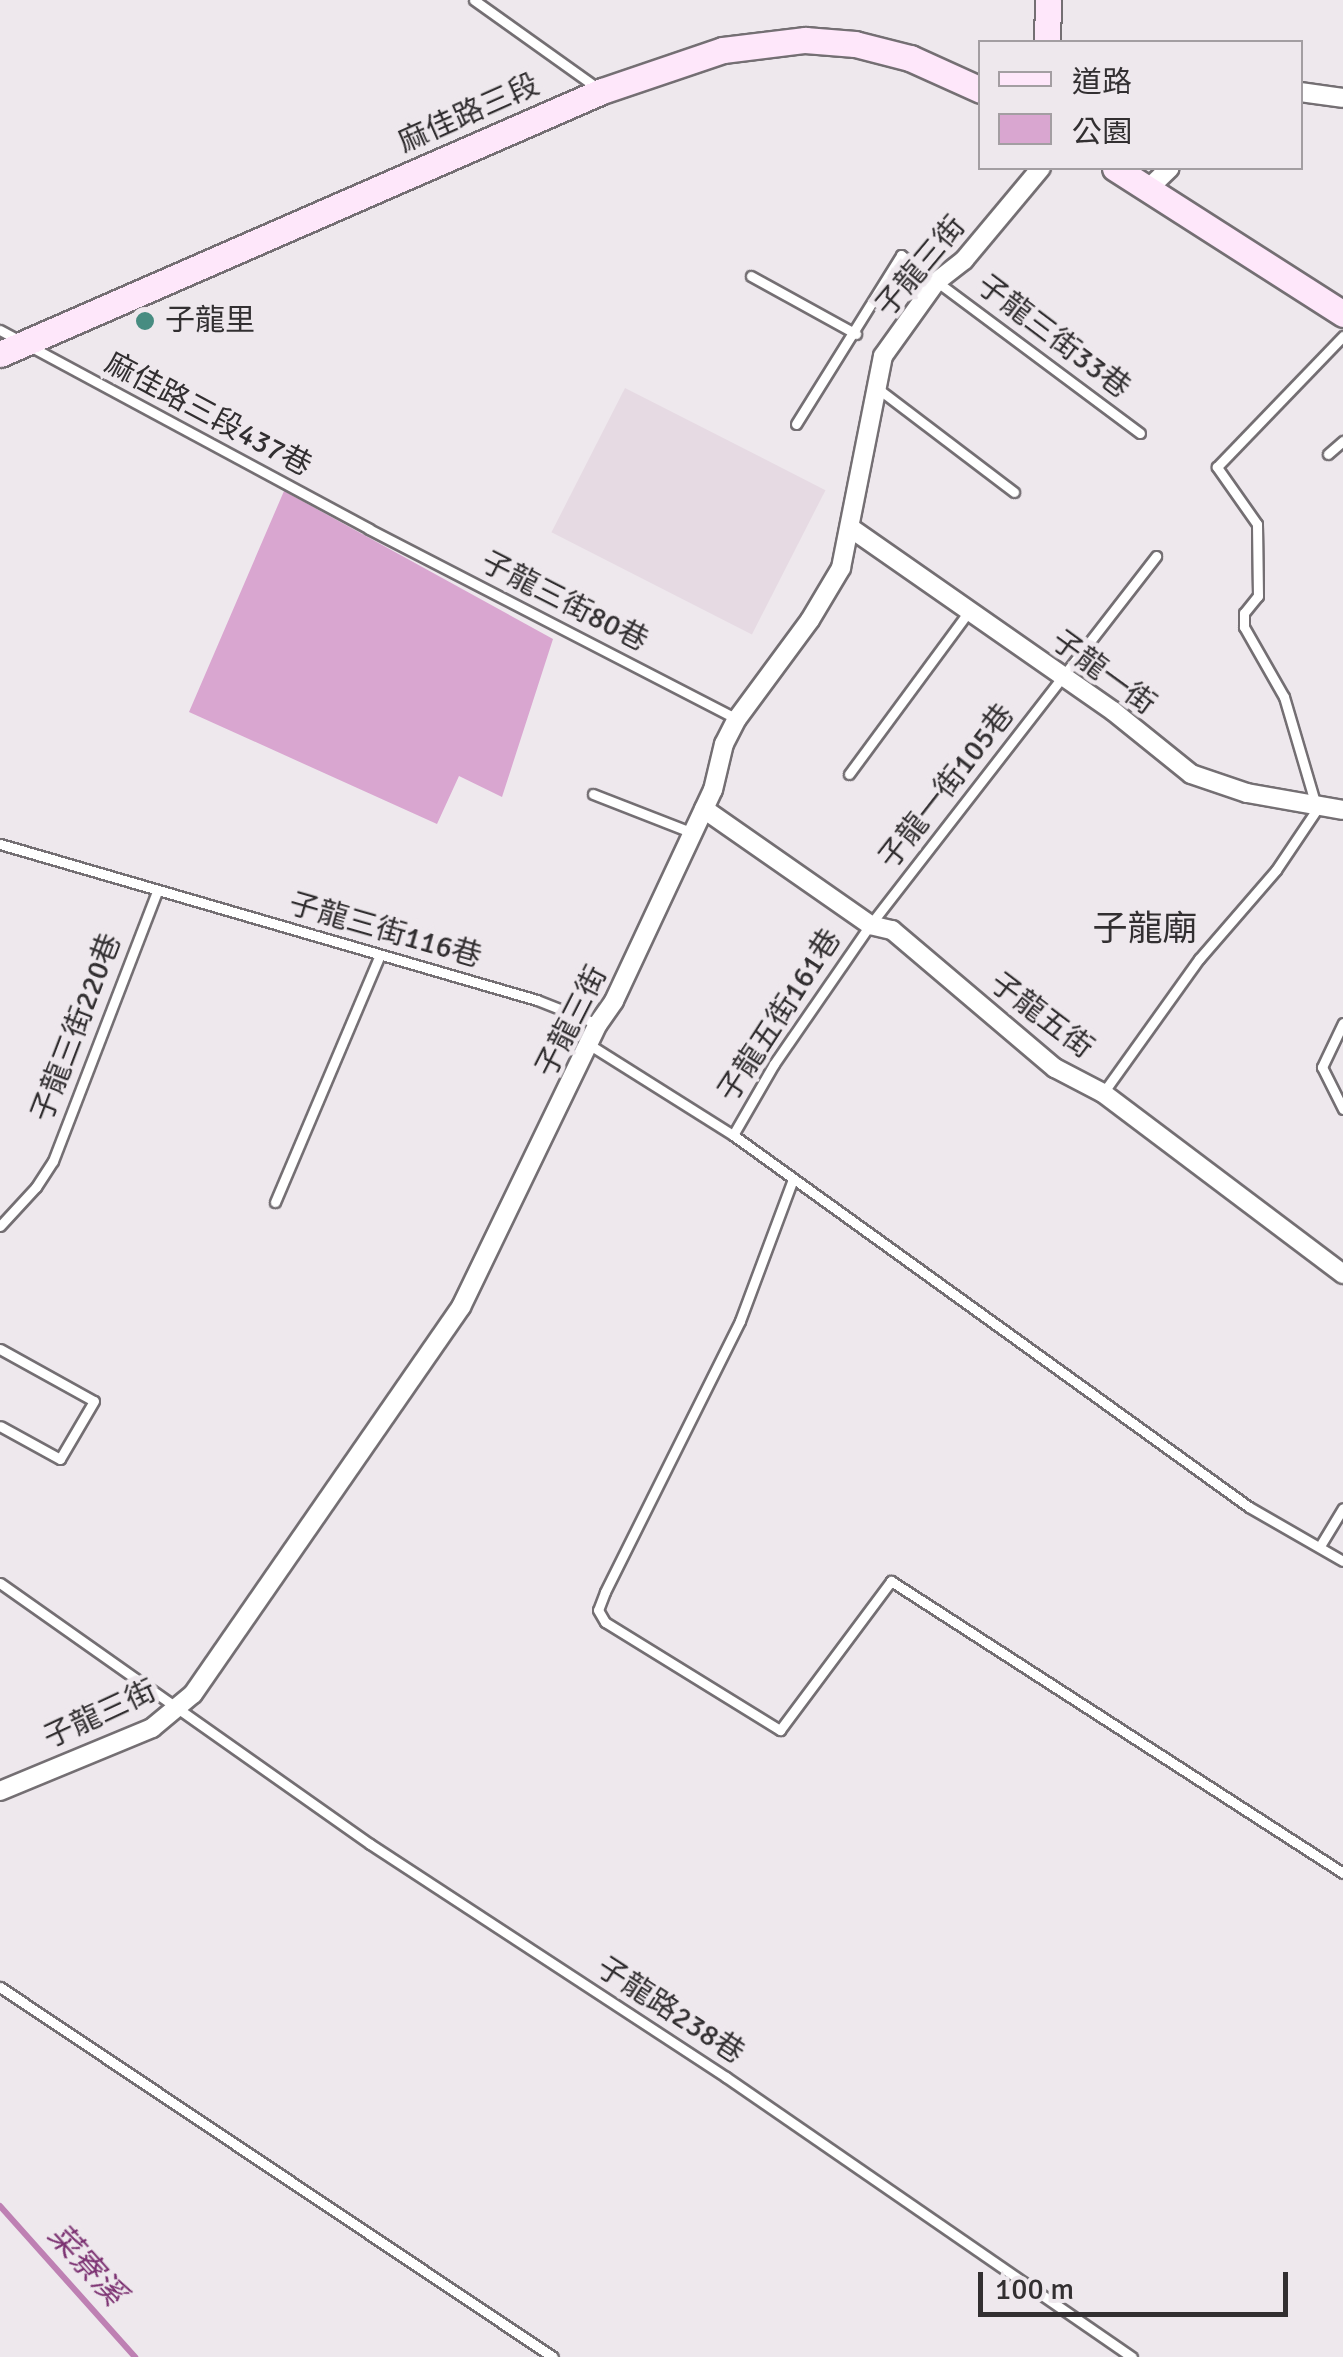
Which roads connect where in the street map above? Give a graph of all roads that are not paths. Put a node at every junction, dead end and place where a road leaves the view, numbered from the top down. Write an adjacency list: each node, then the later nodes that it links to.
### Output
1 (474, 0): 5 (lane)
2 (1048, 0): 3 (main road)
3 (1047, 40)
4 (978, 89): 5 (main road, 麻佳路三段)
5 (602, 91): 18 (main road, 麻佳路三段)
6 (1303, 92): 7 (street)
7 (1343, 98)
8 (1038, 170): 13 (street, 子龍三街)
9 (1118, 170): 11 (main road)
10 (1168, 170): 11 (street)
11 (1148, 189): 14 (main road)
12 (750, 276): 16 (lane)
13 (936, 282): 16 (lane, 子龍三街33巷); 19 (street, 子龍三街); 21 (lane, 子龍三街33巷)
14 (1343, 314)
15 (0, 330): 18 (lane, 麻佳路三段437巷)
16 (856, 334): 20 (lane)
17 (1343, 336): 33 (lane)
18 (12, 349): 26 (lane, 麻佳路三段437巷)
19 (874, 386): 24 (lane); 25 (street, 子龍三街)
20 (796, 424)
21 (1140, 432)
22 (1343, 441): 23 (lane)
23 (1328, 454)
24 (1014, 492)
25 (852, 529): 28 (street, 子龍一街); 30 (street, 子龍三街)
26 (369, 530): 30 (lane, 子龍三街80巷)
27 (1156, 556): 29 (lane, 子龍一街105巷)
28 (970, 610): 29 (street, 子龍一街); 31 (lane)
29 (1064, 680): 33 (street, 子龍一街); 39 (lane, 子龍一街105巷)
30 (737, 719): 34 (street, 子龍三街)
31 (849, 774)
32 (593, 794): 36 (lane)
33 (1317, 808): 35 (street, 子龍一街); 44 (lane)
34 (704, 809): 36 (street, 子龍三街); 39 (street, 子龍五街)
35 (1343, 810)
36 (692, 832): 42 (street, 子龍三街)
37 (0, 844): 38 (lane, 子龍三街116巷)
38 (156, 891): 40 (lane, 子龍三街116巷); 49 (lane, 子龍三街220巷)
39 (870, 925): 44 (street, 子龍五街); 46 (lane, 子龍五街161巷)
40 (380, 955): 42 (lane, 子龍三街116巷); 48 (lane)
41 (1343, 1023): 45 (lane)
42 (598, 1024): 43 (street, 子龍三街)
43 (590, 1045): 46 (lane); 57 (street, 子龍三街)
44 (1103, 1094): 50 (street, 子龍五街)
45 (1343, 1109)
46 (733, 1136): 47 (lane)
47 (793, 1180): 54 (lane); 59 (lane)
48 (275, 1202)
49 (0, 1226)
50 (1343, 1274)
51 (0, 1349): 52 (lane)
52 (0, 1426)
53 (1343, 1508): 54 (lane)
54 (1320, 1546): 55 (lane)
55 (1343, 1561)
56 (0, 1583): 57 (lane)
57 (178, 1710): 58 (street, 子龍三街); 62 (lane, 子龍路238巷)
58 (0, 1791)
59 (1343, 1873)
60 (0, 1987): 61 (lane)
61 (552, 2357)
62 (1132, 2357)

